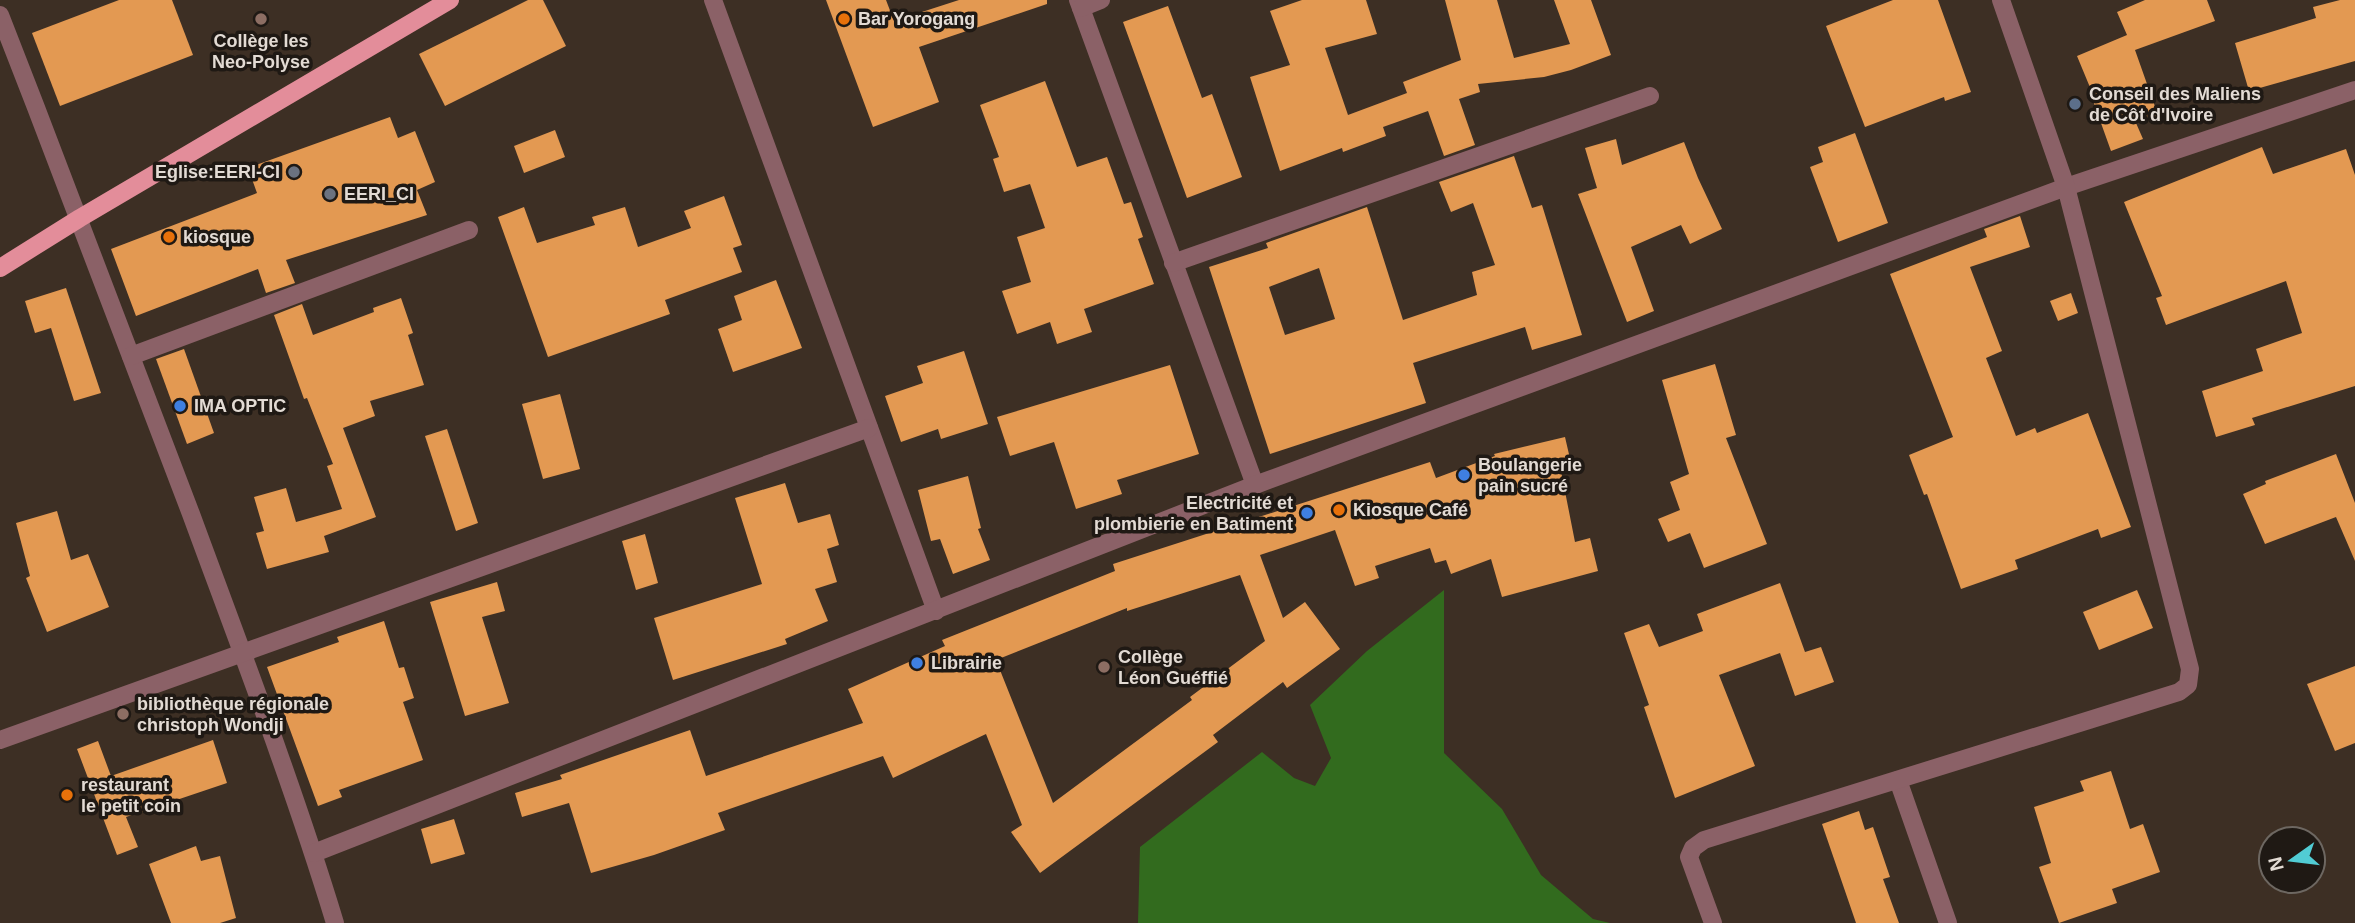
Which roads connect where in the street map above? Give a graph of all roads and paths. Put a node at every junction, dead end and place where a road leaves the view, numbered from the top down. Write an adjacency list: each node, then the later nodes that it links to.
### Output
1 (450, 0): 10 (main road)
2 (713, 0): 15 (street)
3 (1101, 0): 5 (street)
4 (2001, 0): 9 (street)
5 (1080, 4): 12 (street)
6 (0, 15): 10 (street)
7 (2355, 90): 9 (street)
8 (1650, 96): 12 (street)
9 (2066, 187): 16 (street); 20 (street)
10 (80, 218): 13 (main road); 14 (street)
11 (469, 230): 14 (street)
12 (1173, 262): 16 (street)
13 (0, 268)
14 (131, 356): 18 (street)
15 (869, 428): 17 (street); 18 (street)
16 (1255, 485): 17 (street)
17 (936, 611): 21 (street)
18 (242, 653): 19 (street); 21 (street)
19 (0, 740)
20 (1898, 780): 23 (street); 24 (street)
21 (314, 853): 22 (street)
22 (335, 923)
23 (1713, 923)
24 (1948, 923)

